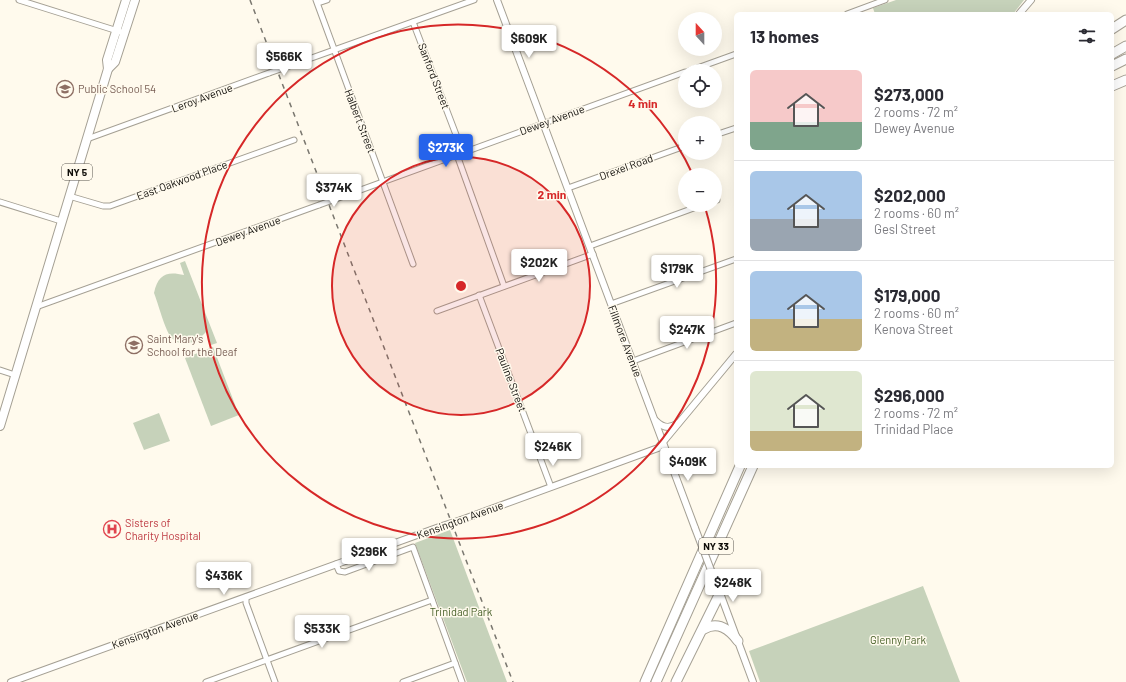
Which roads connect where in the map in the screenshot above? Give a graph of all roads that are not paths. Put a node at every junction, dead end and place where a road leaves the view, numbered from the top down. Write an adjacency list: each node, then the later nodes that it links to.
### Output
1 (19, 0): 15 (street)
2 (126, 0): 15 (main road, NY 5)
3 (134, 0): 15 (main road, NY 5)
4 (327, 0): 9 (street)
5 (474, 0): 13 (street, Leroy Avenue)
6 (497, 0): 26 (street, Fillmore Avenue)
7 (885, 0): 10 (street)
8 (1031, 0): 11 (street)
9 (317, 2): 17 (street, Halbert Street)
10 (852, 12)
11 (1021, 12)
12 (1126, 20): 14 (highway)
13 (413, 22): 17 (street, Leroy Avenue); 32 (street, Sanford Street)
14 (1114, 28)
15 (120, 32): 29 (main road, NY 5)
16 (1126, 46): 18 (highway)
17 (334, 50): 29 (street, Leroy Avenue, bridge); 33 (street, Halbert Street)
18 (1114, 53)
19 (734, 55): 21 (street)
20 (1126, 59): 22 (highway)
21 (708, 64)
22 (1114, 65)
23 (678, 75): 26 (street, Dewey Avenue)
24 (1126, 80): 25 (highway)
25 (1114, 85)
26 (544, 124): 32 (street, Dewey Avenue); 34 (street, Fillmore Avenue)
27 (734, 129): 28 (street)
28 (722, 133)
29 (87, 139): 35 (main road, NY 5)
30 (294, 140): 35 (street, East Oakwood Place)
31 (678, 149): 34 (street, Drexel Road)
32 (460, 154): 33 (street, Dewey Avenue); 43 (street, Sanford Street)
33 (383, 182): 42 (street, Halbert Street); 46 (street, Dewey Avenue, bridge)
34 (568, 188): 39 (street, Fillmore Avenue)
35 (69, 196): 38 (main road, NY 5)
36 (0, 202): 38 (street)
37 (683, 212): 39 (street)
38 (61, 221): 46 (main road, NY 5)
39 (590, 246): 40 (street, Fillmore Avenue)
40 (593, 254): 43 (street); 45 (street, Fillmore Avenue)
41 (734, 260): 45 (street)
42 (413, 264)
43 (504, 286): 44 (street)
44 (479, 295): 47 (street); 59 (street, Pauline Street)
45 (611, 304): 50 (street, Fillmore Avenue)
46 (36, 307): 52 (main road, NY 5)
47 (437, 310)
48 (734, 324): 50 (street)
49 (734, 356): 54 (street, Kensington Avenue)
50 (633, 361): 53 (street, Fillmore Avenue)
51 (0, 370): 52 (street)
52 (15, 375): 55 (main road, NY 5)
53 (655, 420): 54 (street); 56 (street, Fillmore Avenue)
54 (682, 420): 56 (street, Kensington Avenue)
55 (0, 426)
56 (664, 442): 59 (street, Kensington Avenue); 61 (street, Fillmore Avenue, bridge)
57 (739, 468): 74 (highway, NY 33)
58 (752, 468): 64 (highway, NY 33)
59 (551, 488): 60 (street, Kensington Avenue, bridge)
60 (336, 564): 62 (street, Kensington Avenue); 63 (street)
61 (718, 589): 65 (highway); 66 (street, Fillmore Avenue)
62 (246, 597): 67 (street); 69 (street, Kensington Avenue)
63 (432, 600): 67 (street); 68 (street)
64 (681, 627): 75 (highway, NY 33); 76 (highway)
65 (704, 629): 66 (highway); 77 (highway)
66 (738, 641): 78 (street, Fillmore Avenue)
67 (267, 660): 70 (street); 71 (street)
68 (455, 663): 72 (street); 73 (street)
69 (11, 682)
70 (206, 682)
71 (275, 682)
72 (403, 682)
73 (462, 682)
74 (645, 682)
75 (656, 682)
76 (662, 682)
77 (676, 682)
78 (753, 682)

